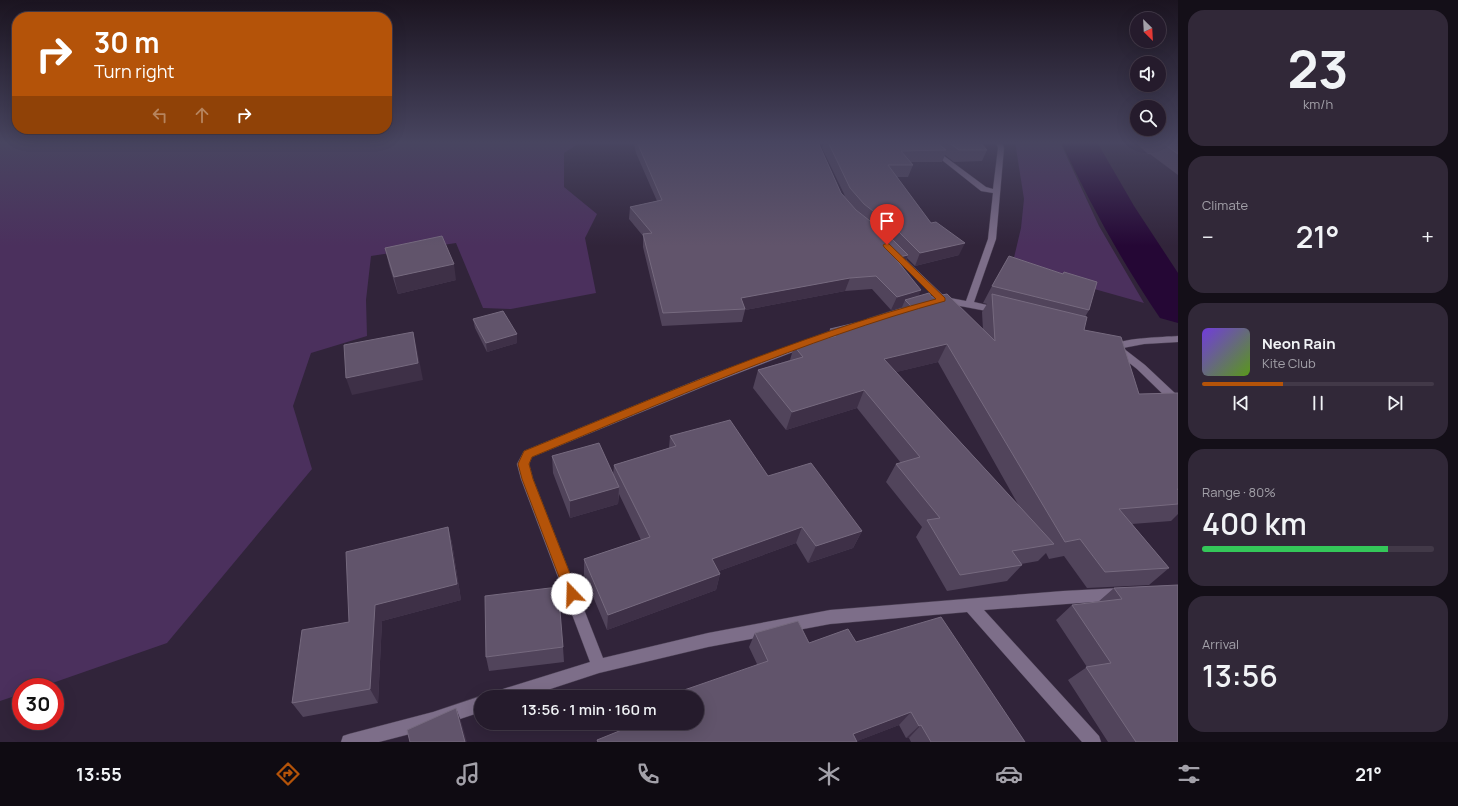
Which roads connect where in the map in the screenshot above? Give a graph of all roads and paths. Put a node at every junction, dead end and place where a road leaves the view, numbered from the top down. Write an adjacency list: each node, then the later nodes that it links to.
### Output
1 (968, 177): 3 (street)
2 (998, 177): 3 (street)
3 (997, 192): 6 (street)
4 (892, 251): 5 (street)
5 (942, 300): 6 (street); 12 (street)
6 (969, 304): 7 (street)
7 (1007, 313)
8 (1178, 339): 9 (street)
9 (1178, 402)
10 (1131, 593): 11 (street)
11 (970, 605): 12 (street); 16 (street)
12 (599, 666): 13 (street)
13 (525, 690)
14 (474, 706): 15 (street)
15 (349, 742)
16 (1093, 742)

